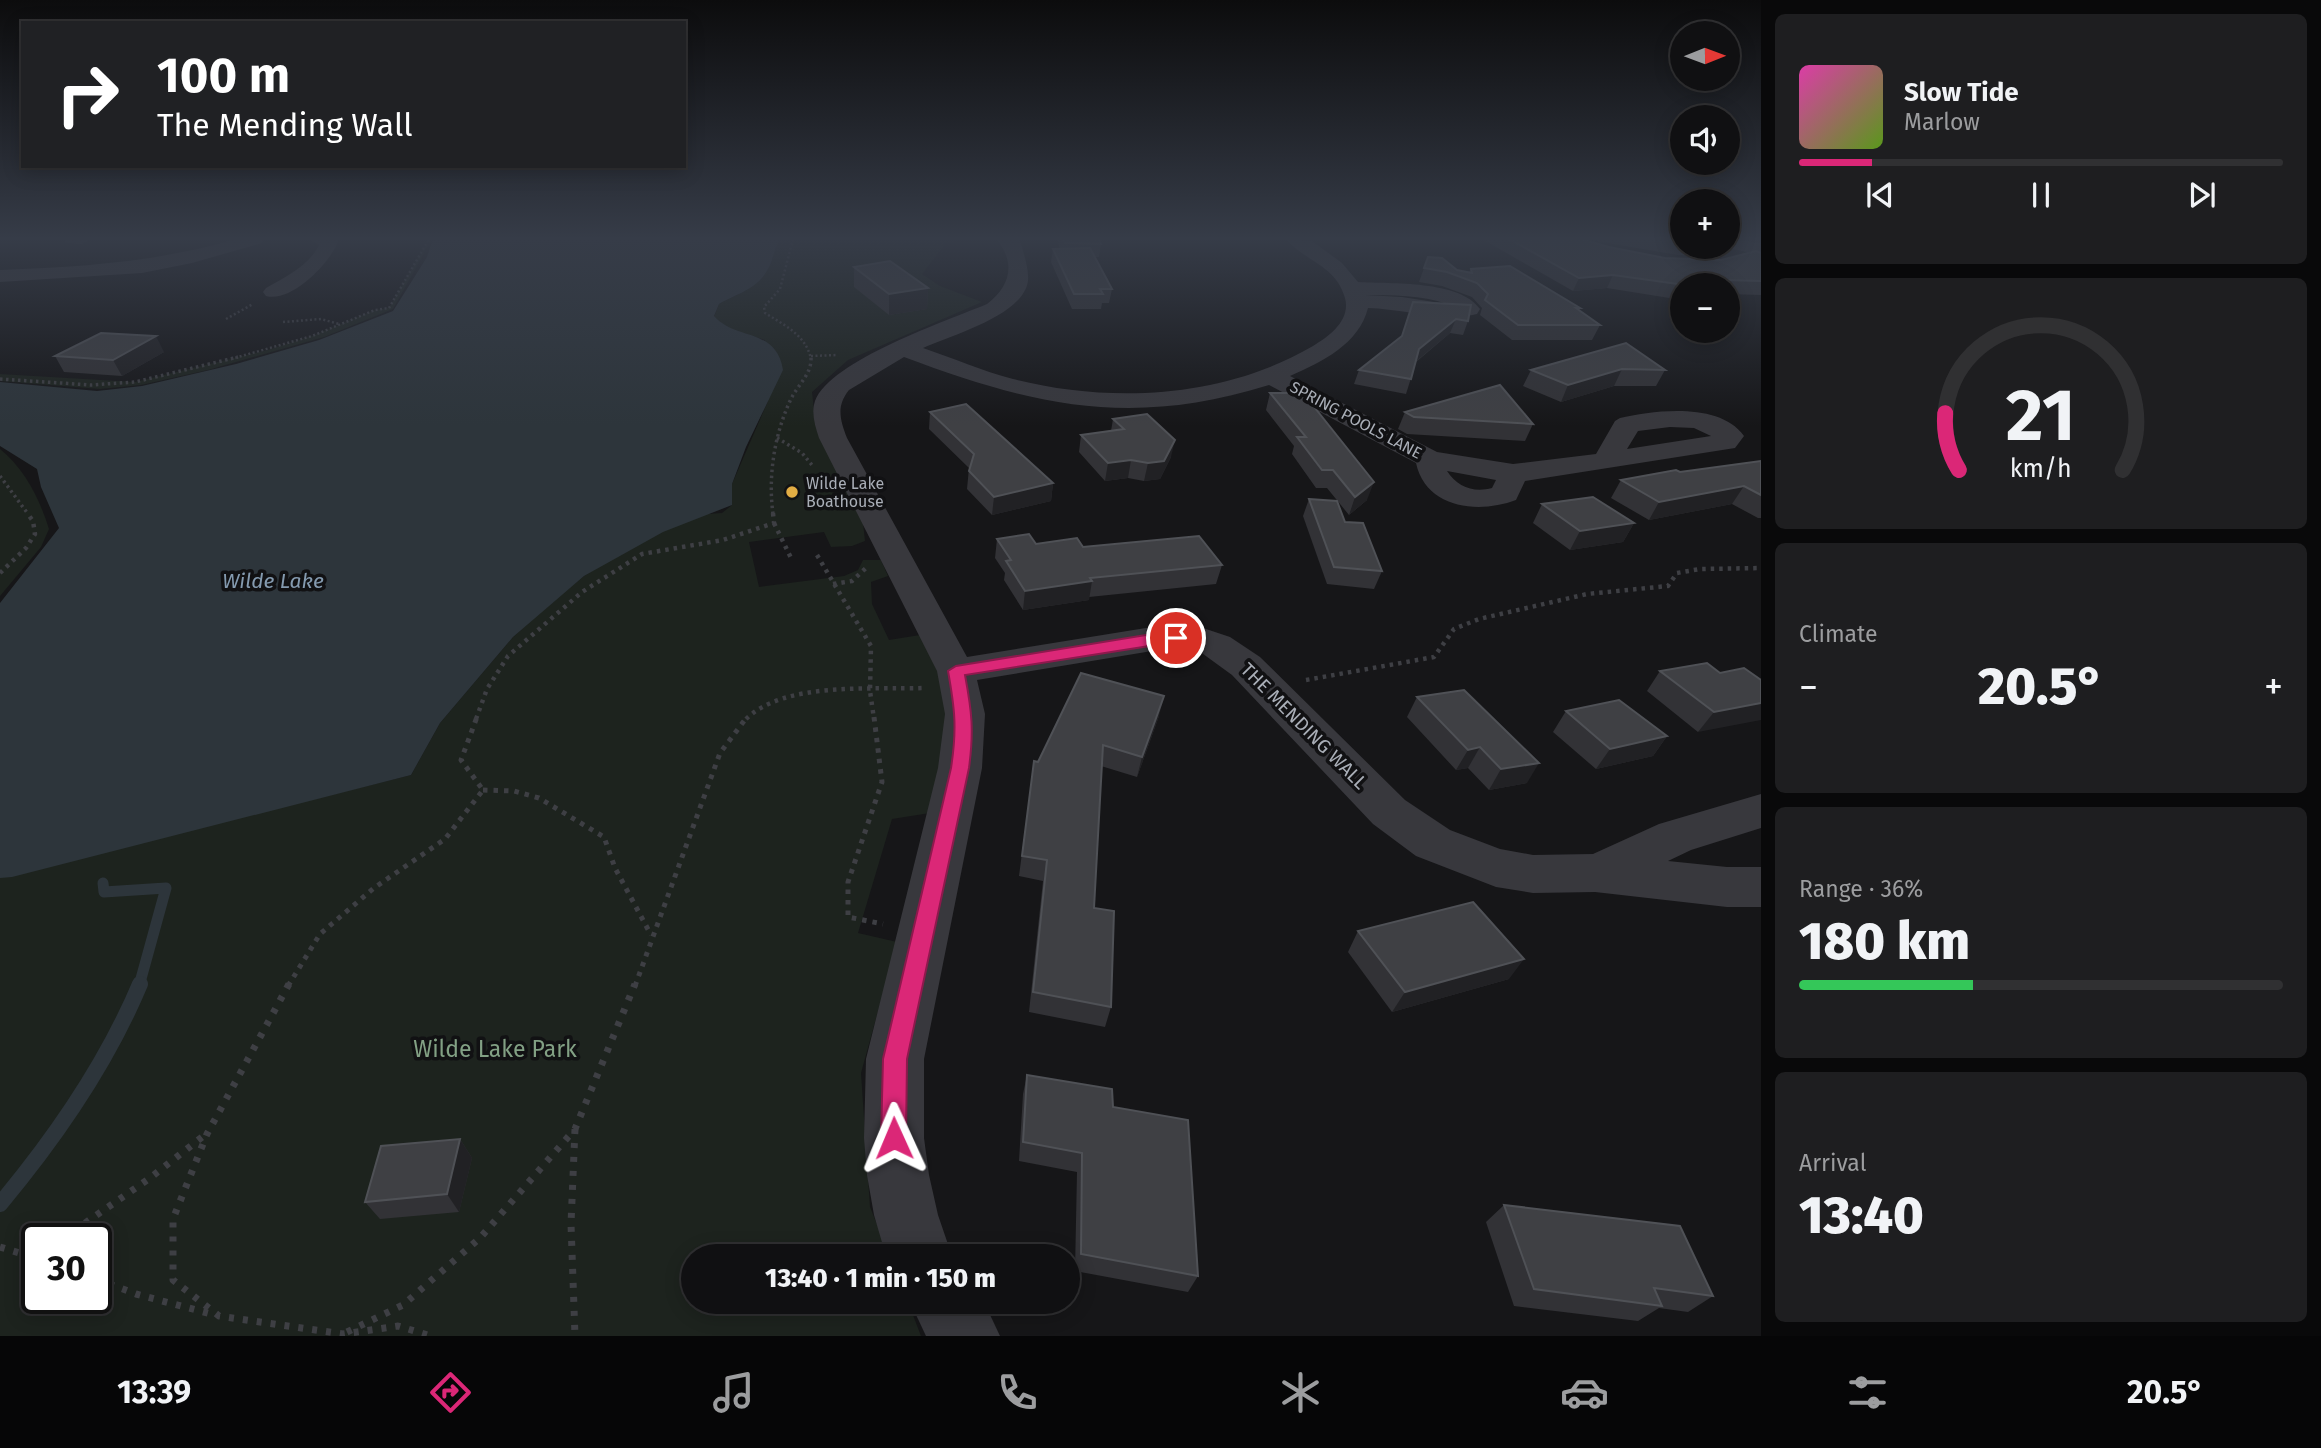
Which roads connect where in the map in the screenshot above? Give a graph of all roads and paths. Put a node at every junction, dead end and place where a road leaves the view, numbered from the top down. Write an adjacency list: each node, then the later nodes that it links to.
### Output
1 (393, 301): 8 (path)
2 (769, 301): 12 (path)
3 (1005, 301): 9 (street)
4 (1356, 301): 10 (street)
5 (256, 303): 6 (path)
6 (226, 319)
7 (283, 322): 8 (path)
8 (340, 325): 11 (path)
9 (905, 349): 10 (street); 23 (street)
10 (1272, 377): 13 (street, SPRING POOLS LANE)
11 (0, 379)
12 (777, 439): 14 (path); 16 (path)
13 (1607, 459)
14 (816, 471)
15 (0, 476): 21 (path)
16 (774, 523): 18 (path); 26 (path)
17 (817, 555): 22 (path)
18 (791, 558)
19 (871, 560): 22 (path)
20 (1761, 568): 24 (path)
21 (0, 573)
22 (833, 584): 25 (path)
23 (958, 678): 24 (street, THE MENDING WALL); 25 (path); 30 (street)
24 (1268, 687): 28 (street, THE MENDING WALL)
25 (870, 691): 30 (path); 31 (path)
26 (483, 790): 31 (path); 33 (path)
27 (1761, 811): 28 (street, THE MENDING WALL)
28 (1595, 873): 29 (street, THE MENDING WALL)
29 (1761, 887)
30 (923, 933): 35 (street)
31 (652, 936): 32 (path)
32 (575, 1129): 41 (path); 43 (path)
33 (207, 1134): 34 (path); 40 (path)
34 (85, 1223)
35 (915, 1244)
36 (0, 1247): 37 (path)
37 (21, 1253)
38 (112, 1285): 40 (path)
39 (951, 1314): 44 (street)
40 (219, 1316): 41 (path)
41 (343, 1334): 42 (path)
42 (431, 1336)
43 (575, 1336)
44 (965, 1336)

